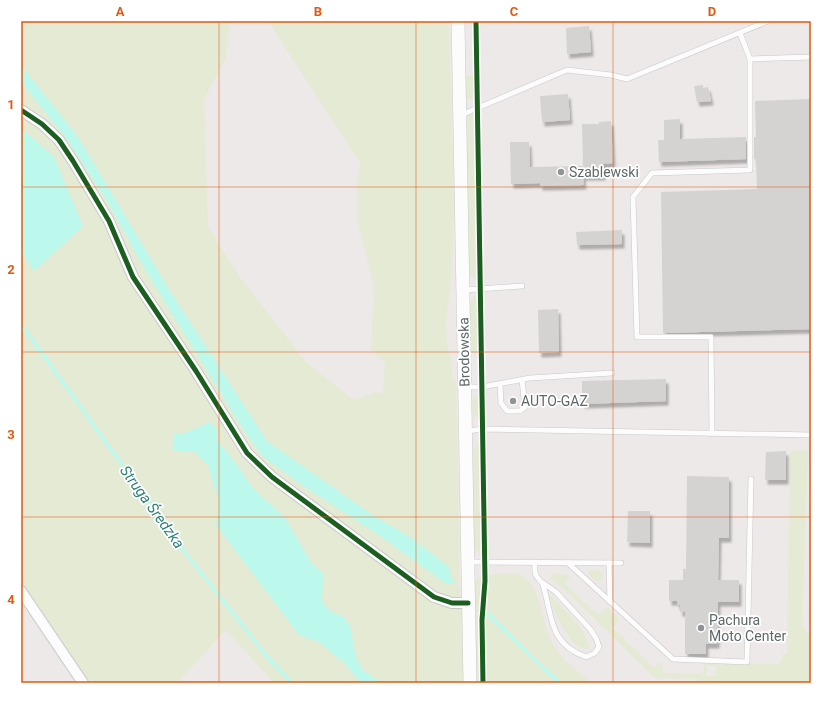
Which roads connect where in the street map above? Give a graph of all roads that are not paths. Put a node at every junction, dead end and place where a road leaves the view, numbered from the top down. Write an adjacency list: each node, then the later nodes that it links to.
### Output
1 (458, 21): 7 (street, Brodowska)
2 (768, 21): 3 (lane)
3 (740, 33): 5 (lane); 7 (lane)
4 (811, 57): 5 (lane)
5 (750, 59): 15 (lane)
6 (21, 110): 26 (street)
7 (460, 115): 9 (street, Brodowska)
8 (522, 286): 9 (lane)
9 (464, 290): 13 (street, Brodowska)
10 (612, 373): 11 (lane)
11 (522, 380): 12 (lane); 12 (lane)
12 (500, 384): 13 (lane)
13 (465, 387): 14 (street, Brodowska)
14 (466, 431): 15 (lane); 22 (street, Brodowska)
15 (712, 434): 16 (lane)
16 (811, 435)
17 (751, 479): 25 (lane)
18 (535, 563): 19 (lane); 22 (lane); 23 (lane)
19 (568, 563): 20 (lane); 25 (lane)
20 (609, 563): 21 (lane); 25 (lane)
21 (621, 563)
22 (468, 567): 26 (street, Brodowska)
23 (543, 583): 23 (lane)
24 (21, 591): 27 (street)
25 (610, 602)
26 (468, 605): 28 (street, Brodowska)
27 (83, 683)
28 (470, 683)

